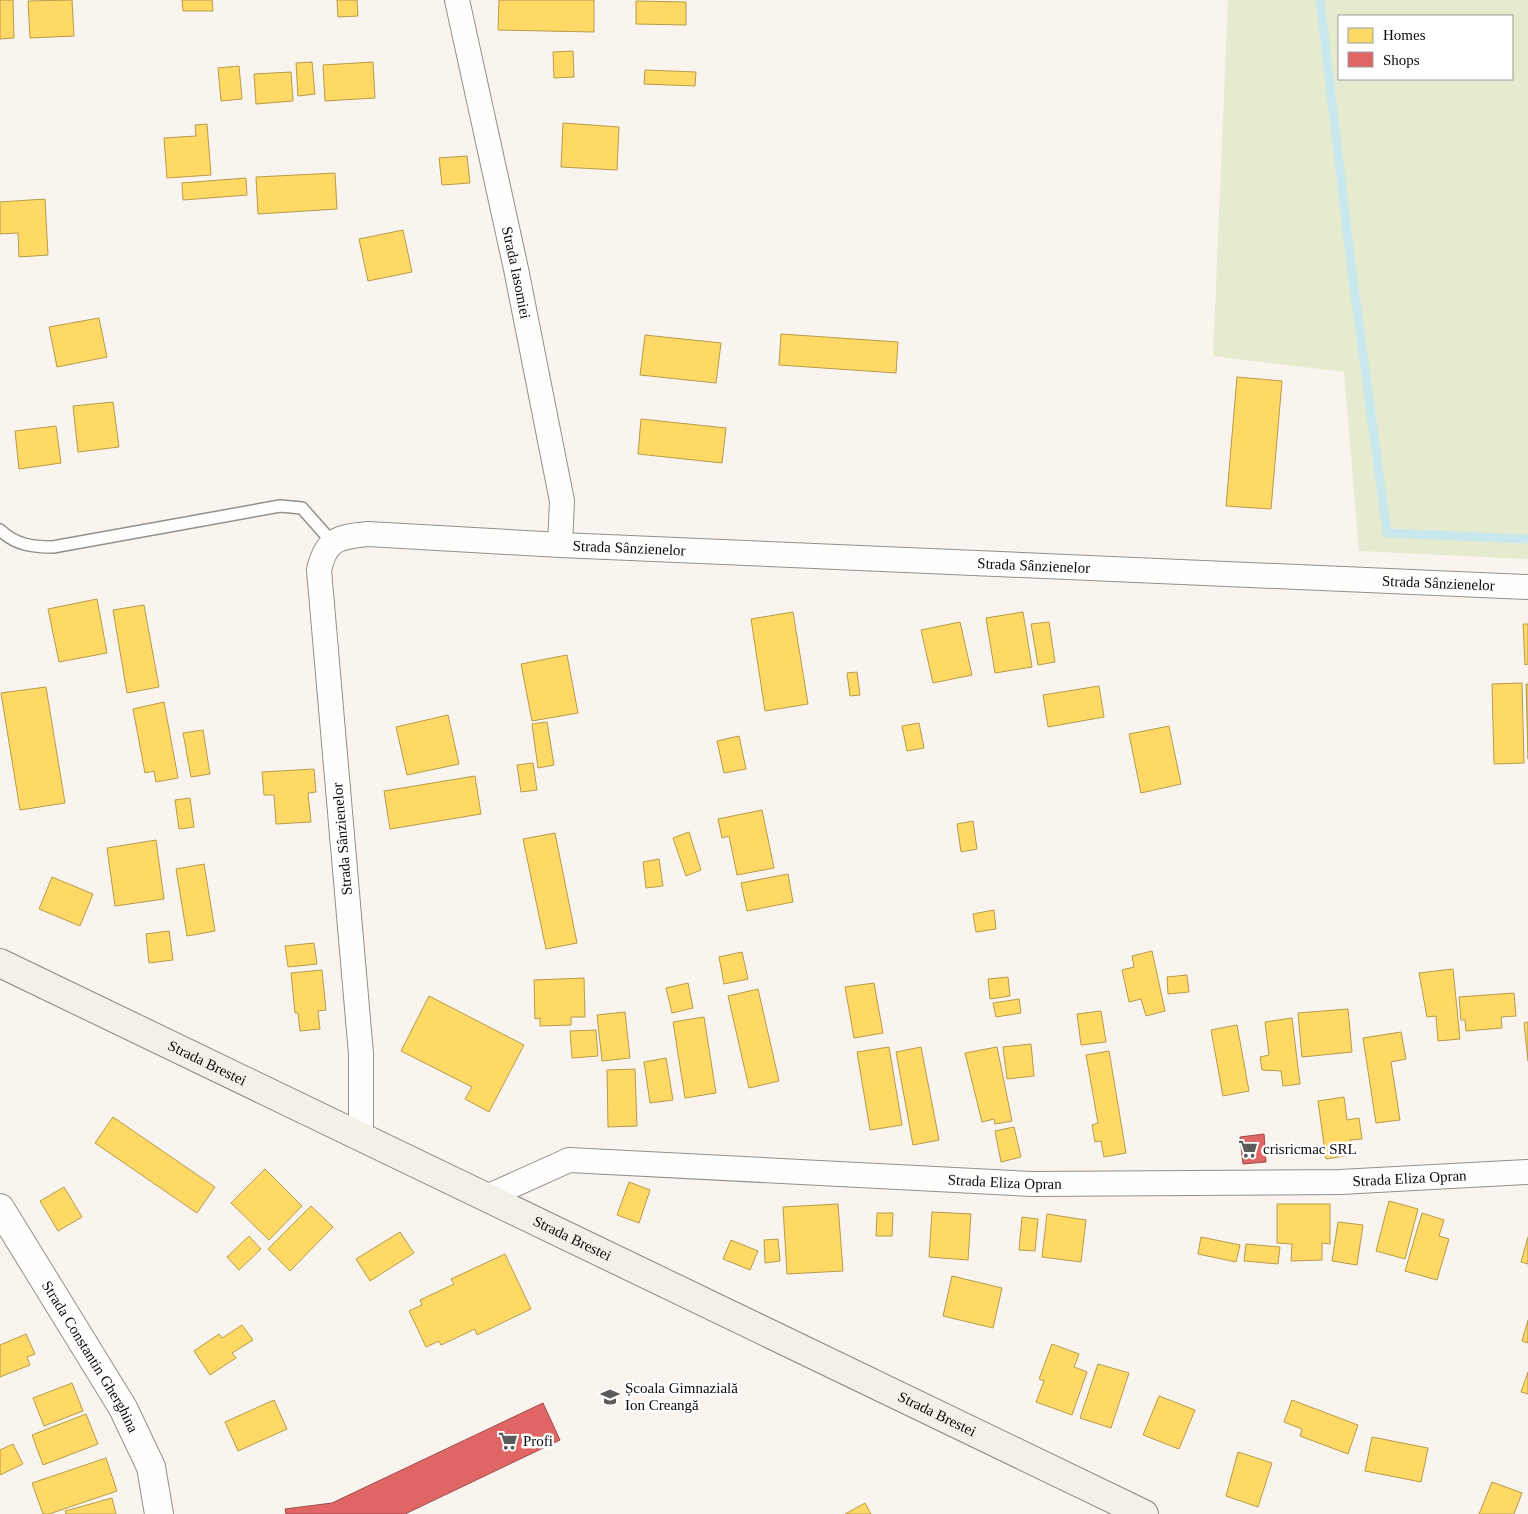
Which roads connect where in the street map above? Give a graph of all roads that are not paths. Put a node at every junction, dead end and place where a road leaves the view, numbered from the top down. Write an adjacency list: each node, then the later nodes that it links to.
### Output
1 (457, 0): 4 (street, Strada Iasomiei)
2 (0, 530): 3 (lane)
3 (332, 542): 4 (street, Strada Sânzienelor); 7 (street, Strada Sânzienelor)
4 (560, 546): 5 (street, Strada Sânzienelor)
5 (1528, 587)
6 (0, 963): 7 (main road, Strada Brestei)
7 (361, 1138): 9 (main road, Strada Brestei)
8 (1528, 1172): 9 (street, Strada Eliza Opran)
9 (489, 1196): 12 (main road, Strada Brestei)
10 (0, 1208): 11 (street, Strada Constantin Gherghina)
11 (159, 1514)
12 (1144, 1514)

